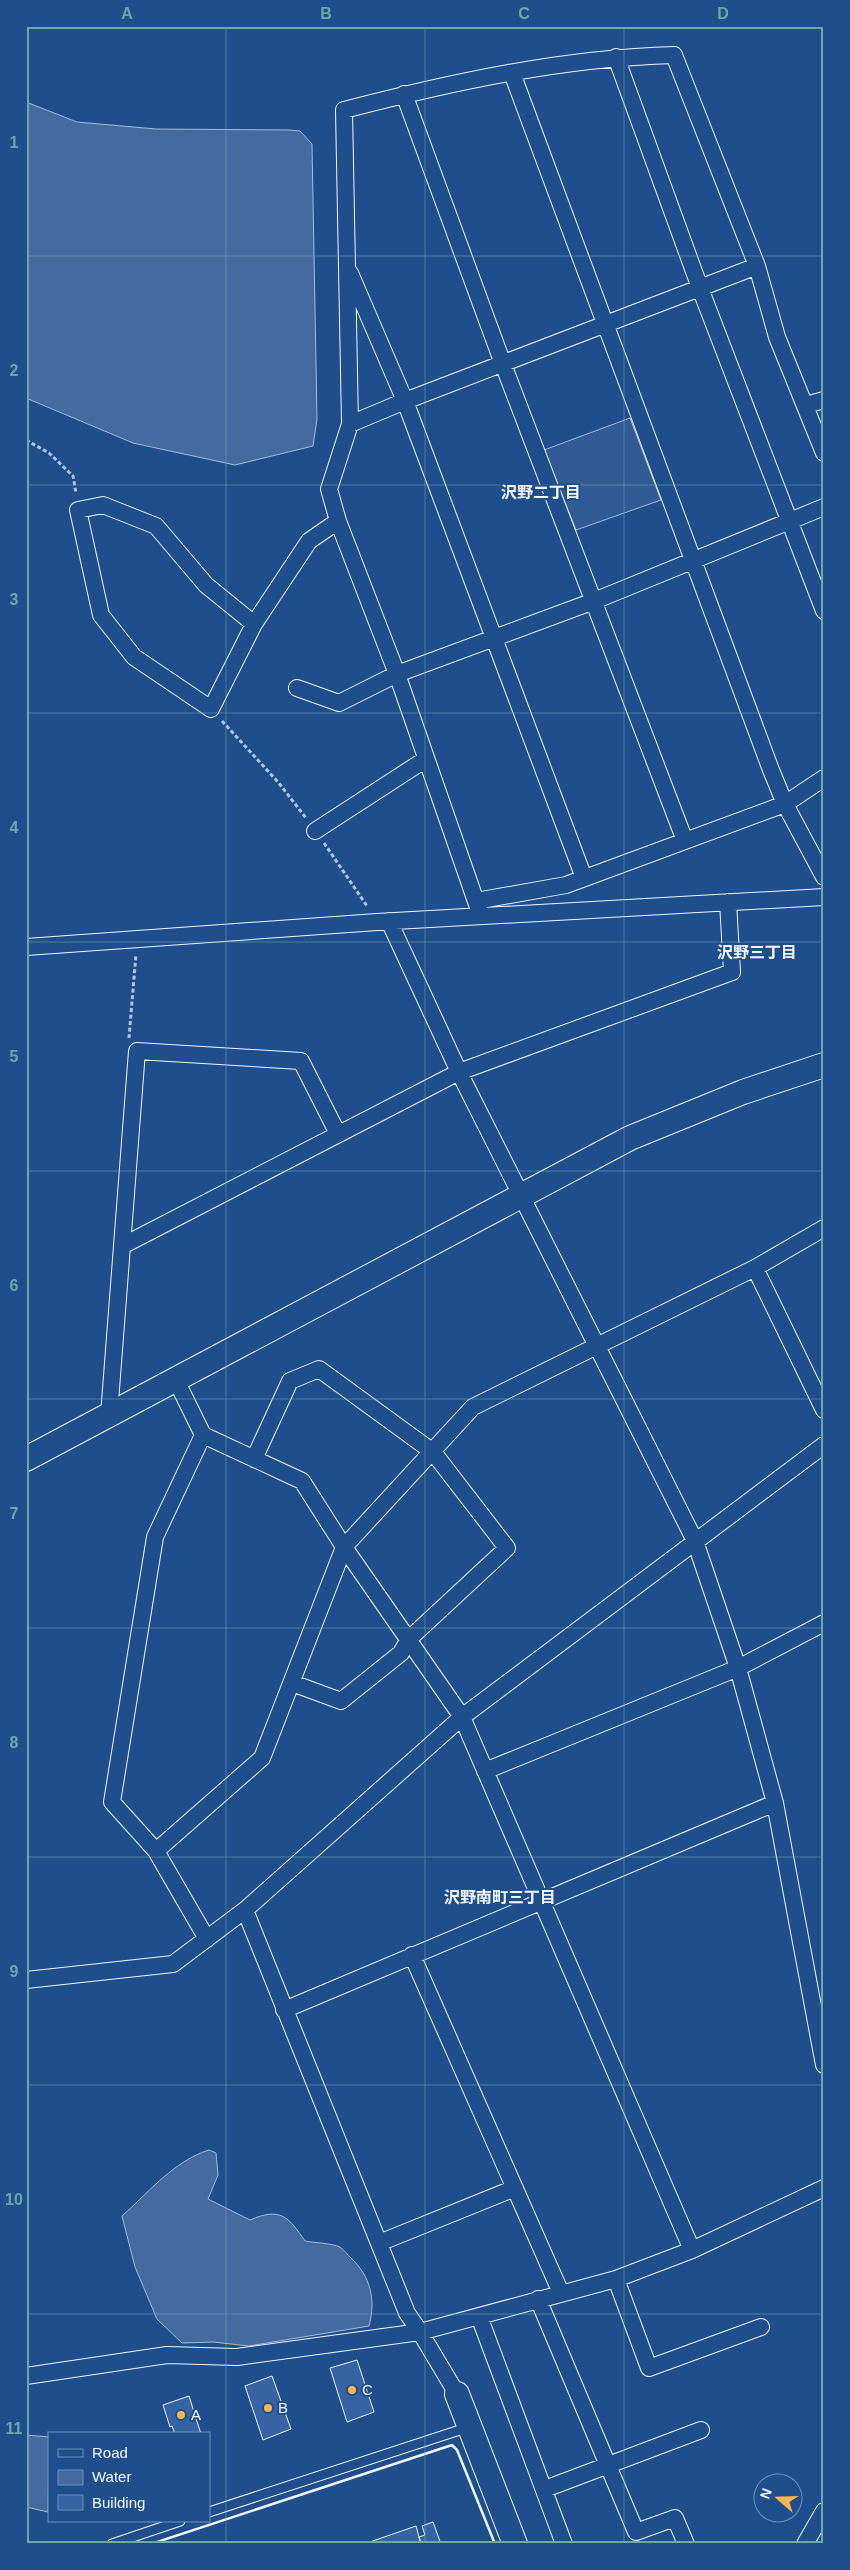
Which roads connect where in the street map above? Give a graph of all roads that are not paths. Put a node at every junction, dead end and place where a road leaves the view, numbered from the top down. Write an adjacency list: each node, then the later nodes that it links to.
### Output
1 (616, 57): 2 (street); 5 (street); 6 (street)
2 (512, 73): 3 (street); 7 (street)
3 (404, 94): 4 (street); 8 (street)
4 (346, 264): 10 (street); 12 (street)
5 (758, 266): 6 (street); 11 (street)
6 (700, 288): 7 (street); 16 (street)
7 (606, 325): 8 (street); 17 (street)
8 (503, 364): 10 (street); 18 (street)
9 (824, 400): 11 (street)
10 (405, 401): 12 (street); 21 (street)
11 (806, 405): 13 (street)
12 (350, 424): 15 (street)
13 (824, 454)
14 (824, 507): 16 (street)
15 (338, 521): 20 (street); 22 (street)
16 (790, 522): 17 (street); 19 (street)
17 (695, 561): 18 (street); 26 (street)
18 (594, 601): 21 (street); 28 (street)
19 (824, 611)
20 (254, 624): 20 (street)
21 (494, 638): 22 (street); 30 (street)
22 (397, 674): 23 (street); 24 (street)
23 (297, 688)
24 (426, 759): 27 (street); 33 (street)
25 (824, 778): 26 (street)
26 (785, 804): 28 (street); 29 (street)
27 (315, 830)
28 (684, 841): 30 (street)
29 (824, 877)
30 (584, 878): 33 (street)
31 (824, 897): 32 (street)
32 (728, 902): 33 (street); 37 (street)
33 (478, 908): 34 (street)
34 (383, 921): 35 (street); 37 (street)
35 (26, 947)
36 (824, 1066): 39 (street)
37 (460, 1072): 38 (street); 39 (street)
38 (338, 1134): 41 (street); 41 (street)
39 (522, 1197): 43 (street); 44 (street)
40 (824, 1228): 42 (street)
41 (122, 1246): 46 (street)
42 (755, 1268): 43 (street); 45 (street)
43 (596, 1346): 49 (street); 52 (street)
44 (176, 1380): 46 (street); 47 (street)
45 (824, 1410)
46 (109, 1415): 51 (street)
47 (204, 1435): 50 (street); 61 (street)
48 (824, 1444): 52 (street)
49 (433, 1452): 50 (street); 53 (street); 55 (street)
50 (254, 1458): 53 (street)
51 (26, 1459)
52 (695, 1541): 56 (street); 58 (street)
53 (344, 1547): 55 (street); 57 (street)
54 (824, 1623): 56 (street)
55 (409, 1639): 57 (street); 58 (street)
56 (738, 1668): 59 (street); 60 (street)
57 (292, 1683): 61 (street)
58 (462, 1717): 59 (street); 63 (street)
59 (485, 1772): 62 (street)
60 (775, 1803): 62 (street); 68 (street)
61 (156, 1851): 64 (street)
62 (540, 1901): 65 (street); 72 (street)
63 (245, 1910): 64 (street); 67 (street)
64 (207, 1939): 66 (street)
65 (412, 1955): 67 (street); 69 (street)
66 (26, 1980)
67 (284, 2010): 71 (street)
68 (824, 2065)
69 (515, 2188): 71 (street); 74 (street)
70 (824, 2188): 72 (street)
71 (379, 2243): 78 (street)
72 (692, 2250): 73 (street)
73 (616, 2279): 74 (street); 77 (street)
74 (561, 2293): 75 (street)
75 (538, 2299): 76 (street); 83 (street)
76 (479, 2316): 78 (street); 84 (street)
77 (761, 2326)
78 (420, 2332): 79 (street); 80 (street)
79 (26, 2376)
80 (456, 2394): 81 (street)
81 (469, 2427): 86 (lane); 89 (street)
82 (701, 2430): 83 (street)
83 (608, 2465): 84 (street); 91 (street)
84 (545, 2490): 90 (street)
85 (824, 2511): 92 (street)
86 (210, 2512)
87 (177, 2522): 88 (lane)
88 (112, 2544)
89 (515, 2544)
90 (564, 2544)
91 (686, 2544)
92 (806, 2544)

